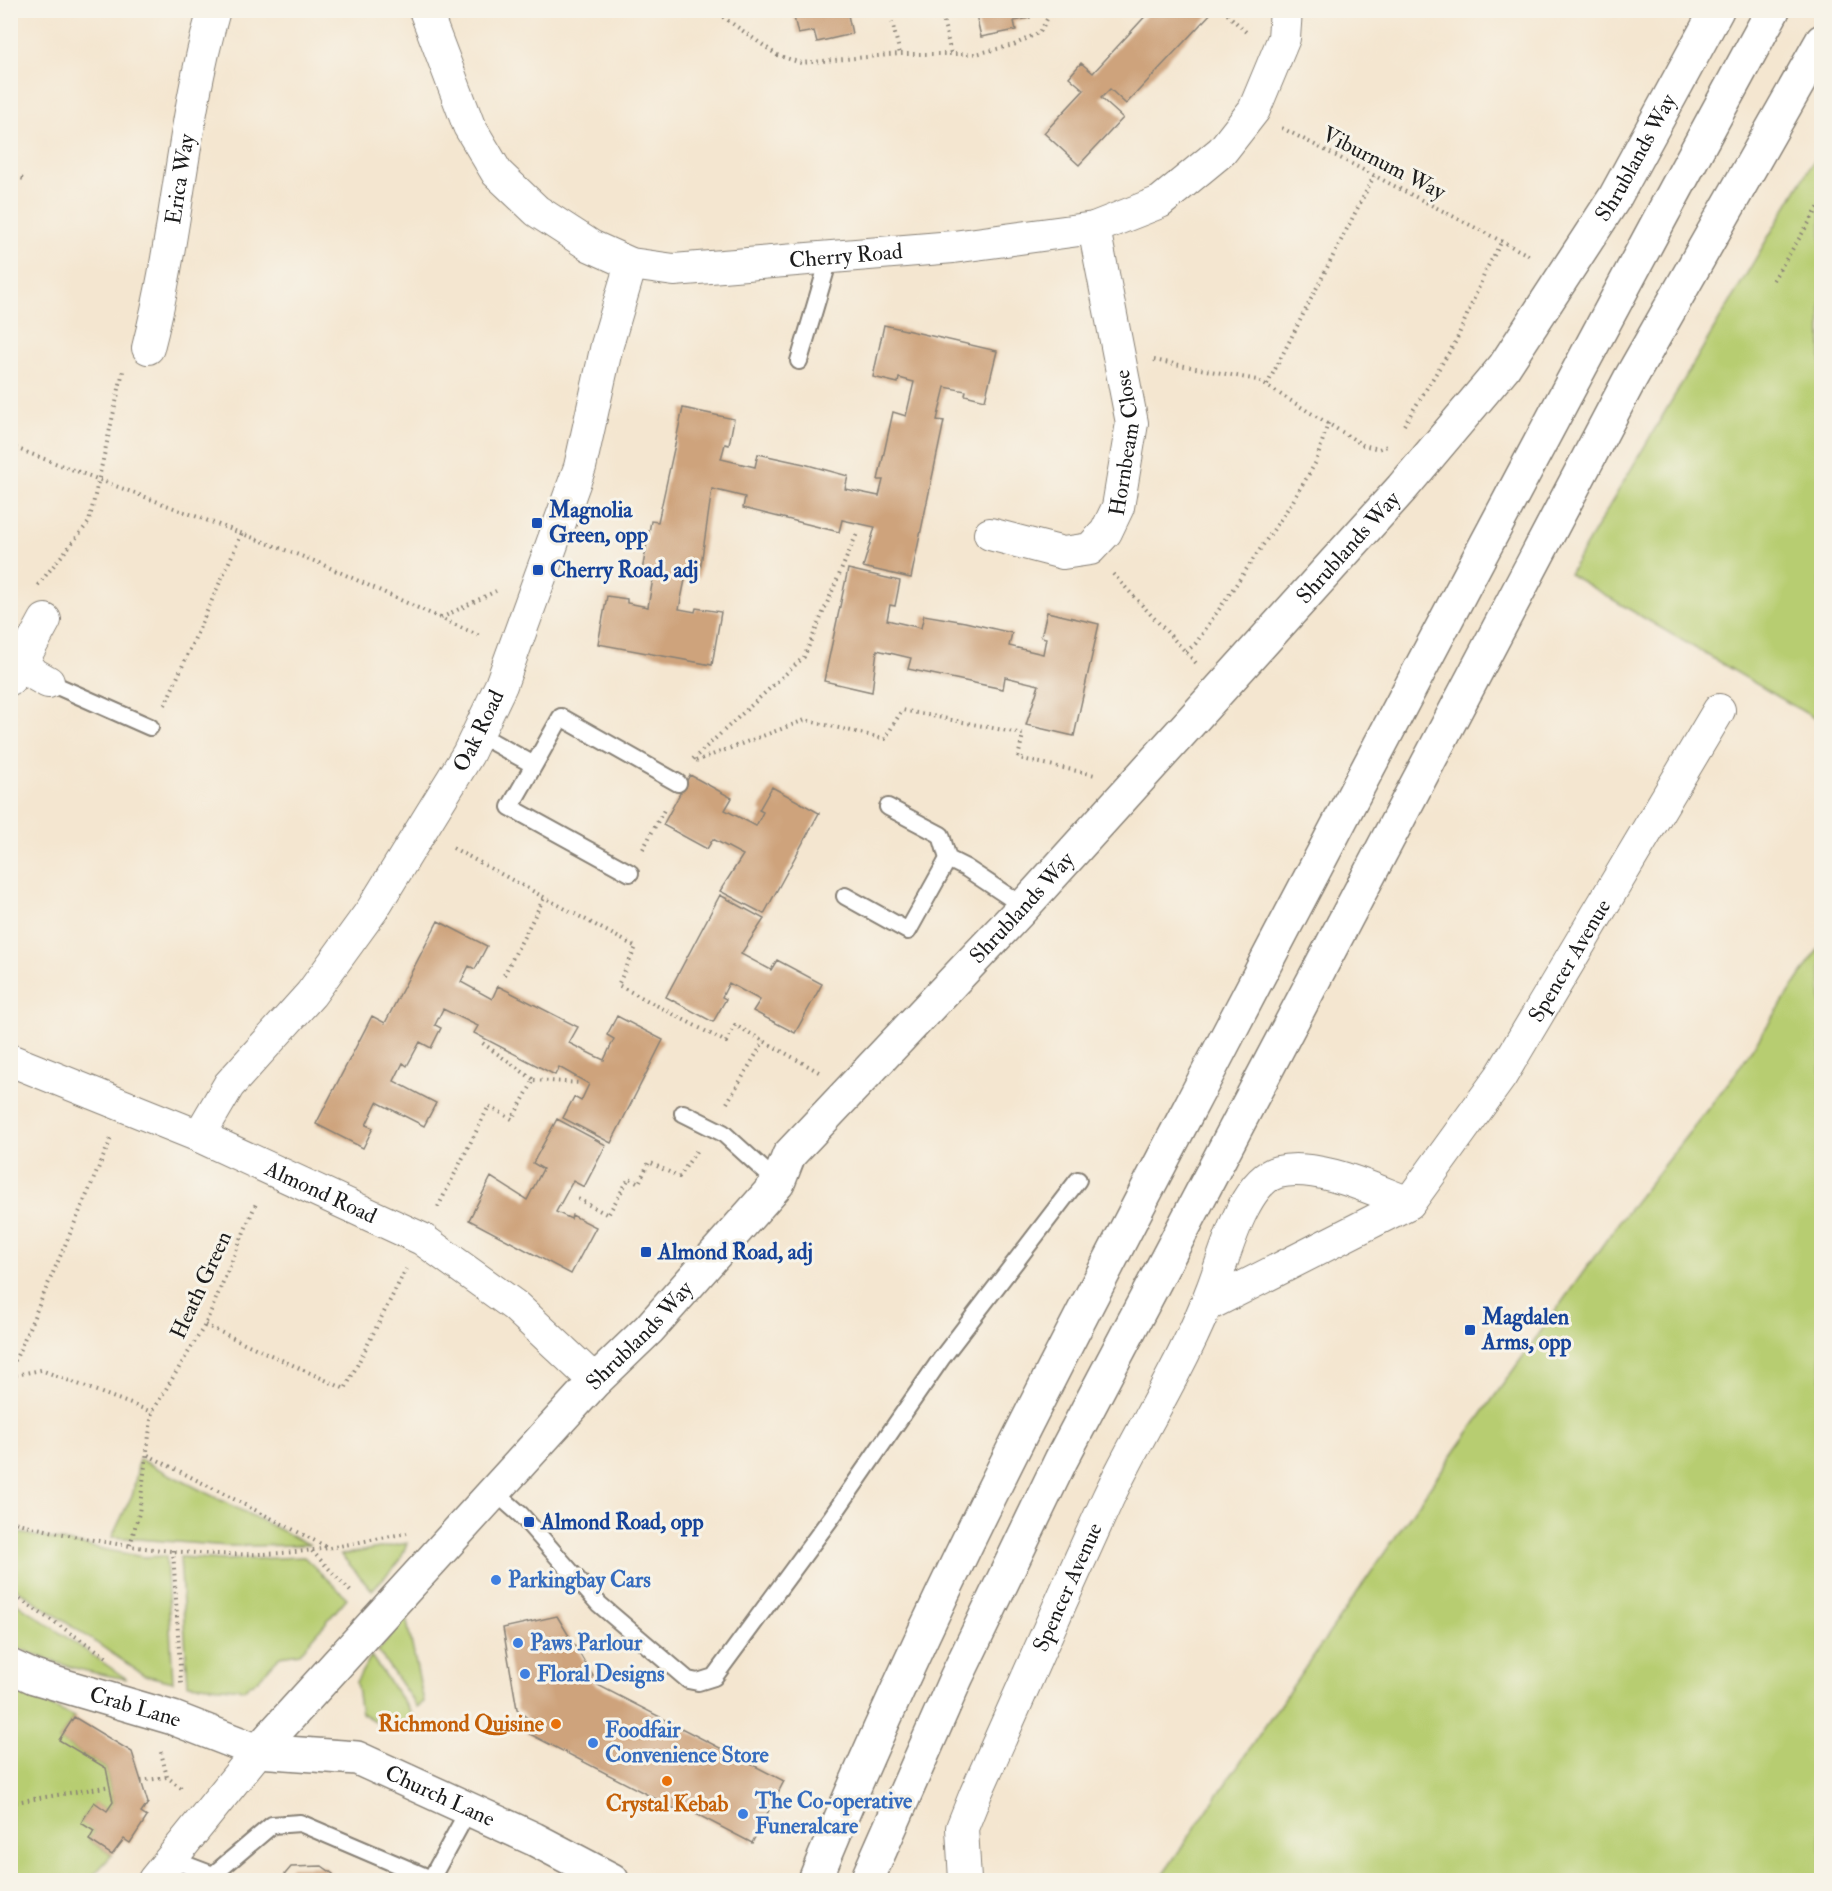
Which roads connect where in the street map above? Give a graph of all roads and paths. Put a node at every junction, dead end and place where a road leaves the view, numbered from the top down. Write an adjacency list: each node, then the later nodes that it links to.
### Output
1 (214, 10): 24 (street, Erica Way)
2 (425, 10): 22 (street, Cherry Road)
3 (713, 10): 13 (path)
4 (890, 10): 13 (path)
5 (941, 10): 14 (path)
6 (1052, 10): 14 (path)
7 (1223, 10): 11 (path)
8 (1286, 10): 15 (street, Cherry Road)
9 (1717, 10): 45 (main road, Shrublands Way)
10 (1773, 10): 99 (main road)
11 (1250, 35)
12 (1821, 41): 100 (main road)
13 (900, 54): 14 (path)
14 (951, 54)
15 (1254, 110): 17 (path, Viburnum Way); 20 (street, Cherry Road)
16 (10, 175): 18 (path)
17 (1374, 176): 27 (path); 29 (path, Viburnum Way)
18 (27, 180)
19 (1821, 202): 23 (path)
20 (1094, 228): 21 (street, Cherry Road); 25 (street, Hornbeam Close)
21 (830, 256): 22 (street, Cherry Road); 26 (lane)
22 (631, 264): 37 (street, Oak Road)
23 (1773, 280)
24 (148, 348): 32 (path)
25 (1120, 353): 27 (path); 36 (street, Hornbeam Close)
26 (799, 361)
27 (1267, 385): 28 (path)
28 (1328, 423): 30 (path); 42 (path)
29 (1398, 435)
30 (1392, 445)
31 (10, 446): 32 (path)
32 (98, 480): 34 (path); 38 (path)
33 (858, 531): 51 (path)
34 (242, 533): 39 (path); 47 (path)
35 (990, 534): 36 (street)
36 (1090, 549): 42 (path)
37 (543, 568): 39 (path); 41 (street, Oak Road)
38 (35, 589)
39 (440, 618): 41 (path)
40 (45, 620): 43 (street)
41 (513, 651): 48 (street, Oak Road)
42 (1186, 652): 45 (path)
43 (15, 673): 44 (street)
44 (48, 682): 47 (lane)
45 (1221, 688): 51 (main road, Shrublands Way)
46 (1719, 710): 73 (street, Spencer Avenue)
47 (150, 727)
48 (478, 734): 49 (lane); 53 (street, Oak Road)
49 (534, 765): 50 (lane); 55 (lane)
50 (678, 783): 55 (path)
51 (1134, 784): 58 (main road, Shrublands Way)
52 (888, 807): 54 (lane)
53 (421, 831): 57 (path); 68 (street, Oak Road)
54 (948, 859): 56 (lane); 58 (lane)
55 (630, 873)
56 (845, 896)
57 (544, 898): 59 (path); 60 (path)
58 (1023, 906): 64 (main road, Shrublands Way)
59 (504, 975)
60 (764, 1041): 64 (path); 67 (path)
61 (10, 1060): 65 (street, Almond Road)
62 (534, 1080): 63 (path)
63 (580, 1083)
64 (851, 1090): 71 (main road, Shrublands Way)
65 (126, 1106): 68 (street, Almond Road); 75 (path)
66 (683, 1113): 67 (lane)
67 (712, 1128): 71 (lane); 72 (path)
68 (199, 1136): 69 (street, Almond Road)
69 (270, 1168): 76 (street, Almond Road); 77 (path, Heath Green)
70 (1078, 1180): 79 (lane)
71 (778, 1183): 76 (main road, Shrublands Way)
72 (578, 1199)
73 (1409, 1203): 74 (street, Spencer Avenue); 74 (street, Spencer Avenue)
74 (1206, 1306): 101 (street, Spencer Avenue)
75 (10, 1374): 77 (path)
76 (595, 1381): 79 (main road, Shrublands Way)
77 (152, 1412): 78 (path)
78 (148, 1455): 82 (path); 83 (path)
79 (495, 1492): 87 (main road, Shrublands Way)
80 (10, 1521): 82 (path)
81 (410, 1532): 83 (path)
82 (130, 1545): 84 (path)
83 (329, 1548): 85 (path)
84 (173, 1550): 85 (path); 90 (path)
85 (311, 1551): 87 (path)
86 (10, 1593): 88 (path)
87 (380, 1618): 91 (main road, Shrublands Way)
88 (114, 1662)
89 (10, 1666): 90 (main road, Crab Lane)
90 (173, 1718): 91 (main road, Crab Lane)
91 (258, 1751): 96 (main road, Church Lane); 97 (street)
92 (167, 1777): 93 (path)
93 (141, 1781)
94 (110, 1786): 95 (path)
95 (10, 1803)
96 (469, 1809): 97 (lane); 98 (main road, Church Lane)
97 (163, 1870)
98 (612, 1881)
99 (815, 1881)
100 (867, 1881)
101 (965, 1881)

